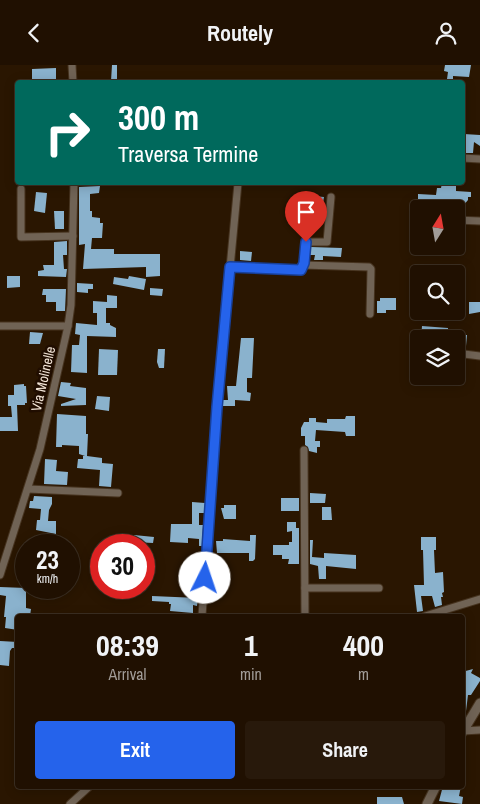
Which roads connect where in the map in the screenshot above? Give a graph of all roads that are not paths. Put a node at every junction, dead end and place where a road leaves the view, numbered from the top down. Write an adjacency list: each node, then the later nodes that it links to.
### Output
1 (72, 65): 2 (street)
2 (73, 80)
3 (465, 158): 4 (street)
4 (480, 159)
5 (74, 185): 11 (street, Via Molinelle)
6 (238, 185): 13 (street)
7 (21, 189): 11 (street)
8 (330, 197): 12 (street)
9 (465, 220): 10 (street)
10 (480, 221)
11 (73, 236): 16 (street, Via Molinelle)
12 (303, 265): 13 (street); 14 (street)
13 (230, 267): 26 (street)
14 (370, 314)
15 (0, 326): 16 (street)
16 (68, 326): 20 (street, Via Molinelle)
17 (465, 354): 18 (street)
18 (480, 355)
19 (304, 450): 23 (street)
20 (28, 489): 21 (street); 22 (street, Via Molinelle)
21 (118, 493)
22 (0, 575)
23 (305, 588): 24 (street); 27 (street)
24 (379, 588)
25 (480, 599): 28 (street)
26 (202, 614)
27 (305, 614)
28 (431, 614)
29 (480, 703): 30 (street)
30 (465, 729)
31 (480, 730): 32 (street)
32 (465, 732)
33 (87, 789): 35 (street)
34 (434, 789): 36 (street)
35 (70, 804)
36 (427, 804)

